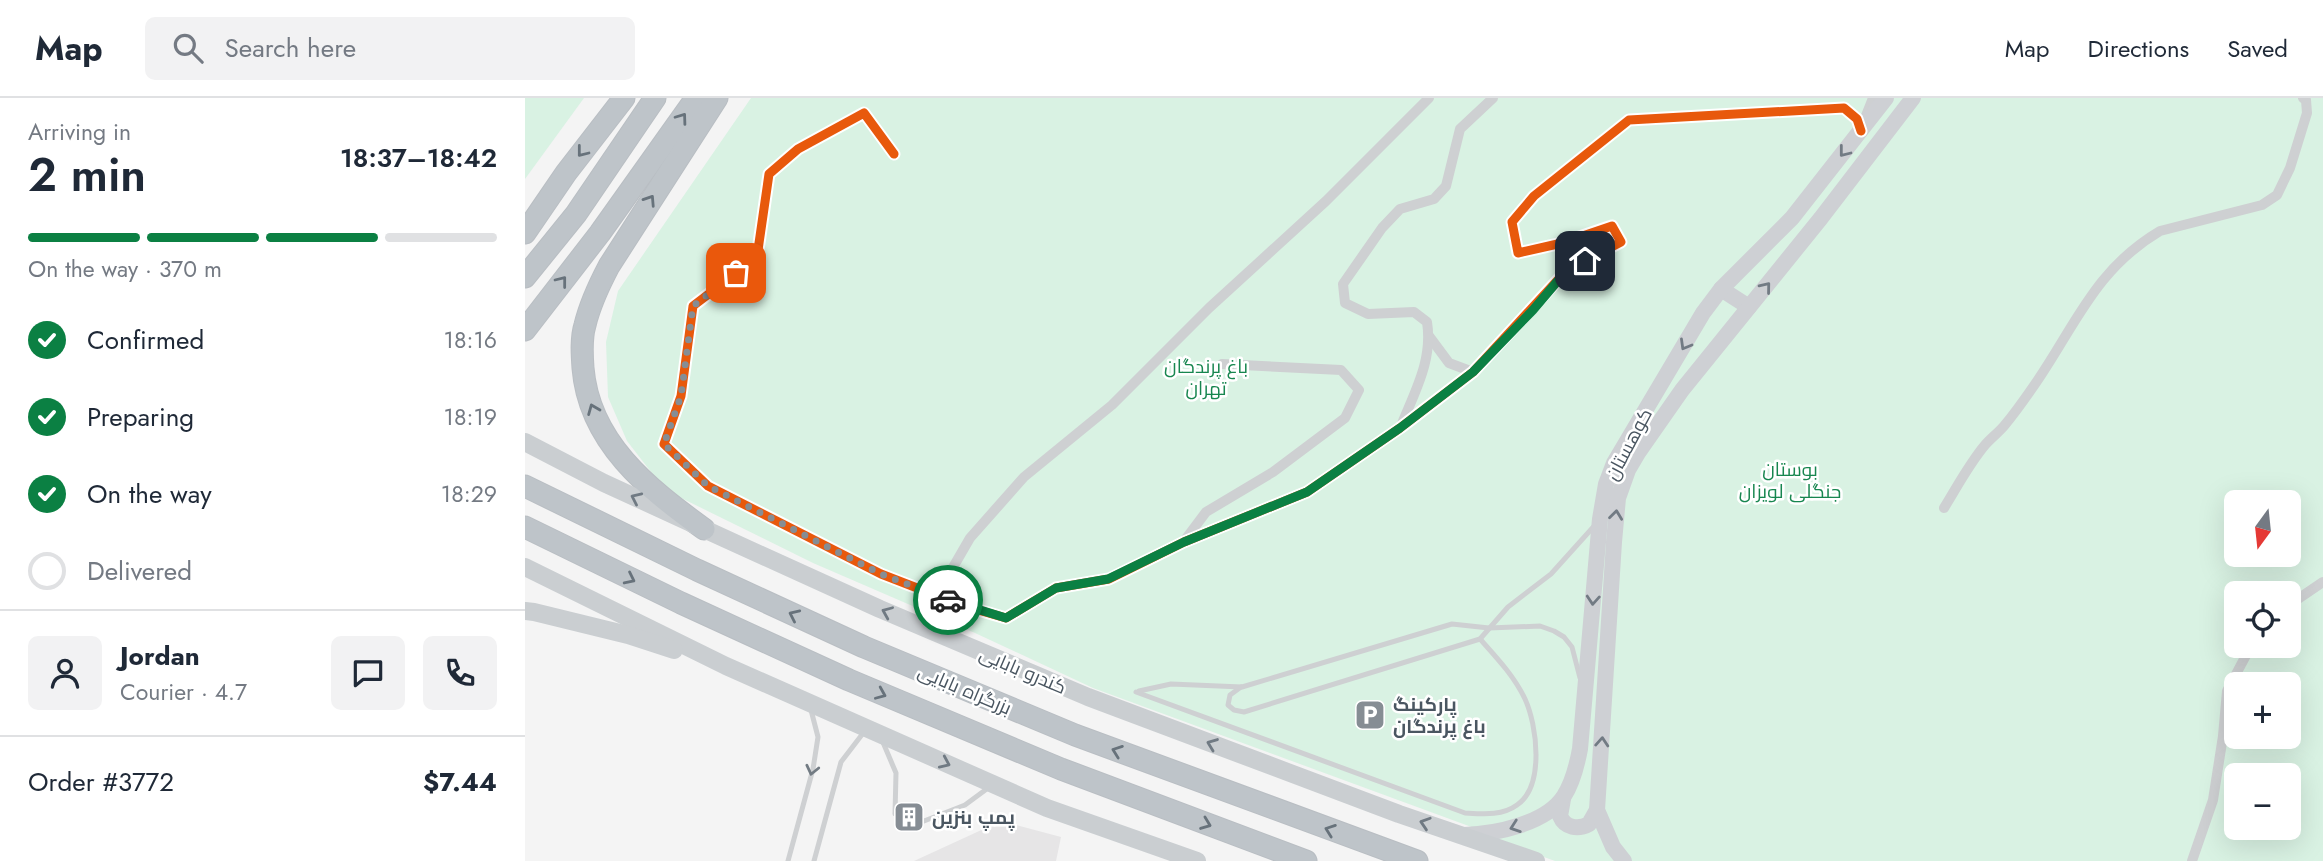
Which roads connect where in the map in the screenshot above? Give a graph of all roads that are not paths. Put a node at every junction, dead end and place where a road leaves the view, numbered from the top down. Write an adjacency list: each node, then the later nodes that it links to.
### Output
1 (624, 98): 13 (highway, one-way to 13)
2 (655, 98): 14 (highway)
3 (696, 98): 17 (highway, one-way to 3)
4 (717, 98): 27 (highway, one-way to 4)
5 (1429, 98): 31 (street)
6 (1493, 98): 18 (street)
7 (1873, 98): 11 (street)
8 (1886, 98): 11 (main road, کوهستان)
9 (1913, 98): 16 (main road, کوهستان, one-way to 9)
10 (2303, 98): 24 (street)
11 (1861, 131): 15 (main road, کوهستان, one-way to 15); 20 (street)
12 (894, 154): 31 (street)
13 (525, 233)
14 (525, 277)
15 (1721, 289): 16 (main road); 25 (main road, کوهستان, one-way to 25)
16 (1749, 307): 44 (main road, کوهستان, one-way to 16)
17 (525, 330)
18 (1429, 336): 20 (street); 21 (street)
19 (1222, 364): 28 (street)
20 (1473, 372): 21 (street)
21 (1400, 428): 28 (street)
22 (525, 442): 27 (main road, کندرو بابایی, one-way to 22)
23 (525, 486): 50 (highway, بزرگراه بابایی, one-way to 23)
24 (1944, 508)
25 (1600, 519): 34 (lane); 40 (main road, کوهستان, one-way to 40)
26 (525, 527): 49 (highway, بزرگراه بابایی, one-way to 49)
27 (704, 529): 45 (main road, کندرو بابایی, one-way to 27)
28 (1184, 542): 31 (street)
29 (525, 567): 37 (main road)
30 (2323, 582): 32 (street)
31 (937, 595)
32 (2301, 598)
33 (525, 611): 37 (main road)
34 (1489, 628): 35 (lane); 38 (lane); 40 (lane)
35 (1480, 639): 38 (lane); 38 (lane)
36 (2245, 658): 53 (street)
37 (744, 674): 39 (main road)
38 (1242, 687)
39 (810, 703): 41 (main road); 46 (lane, one-way to 46)
40 (1584, 709): 43 (main road, کوهستان)
41 (873, 731): 42 (main road, one-way to 42); 42 (lane); 47 (lane)
42 (993, 784): 48 (main road)
43 (1563, 799): 44 (main road); 45 (main road, one-way to 45)
44 (1597, 810): 52 (main road, کوهستان)
45 (1460, 835): 51 (main road, کندرو بابایی)
46 (788, 861)
47 (814, 861)
48 (1197, 861)
49 (1306, 861)
50 (1417, 861)
51 (1536, 861)
52 (1624, 861)
53 (2192, 861)

